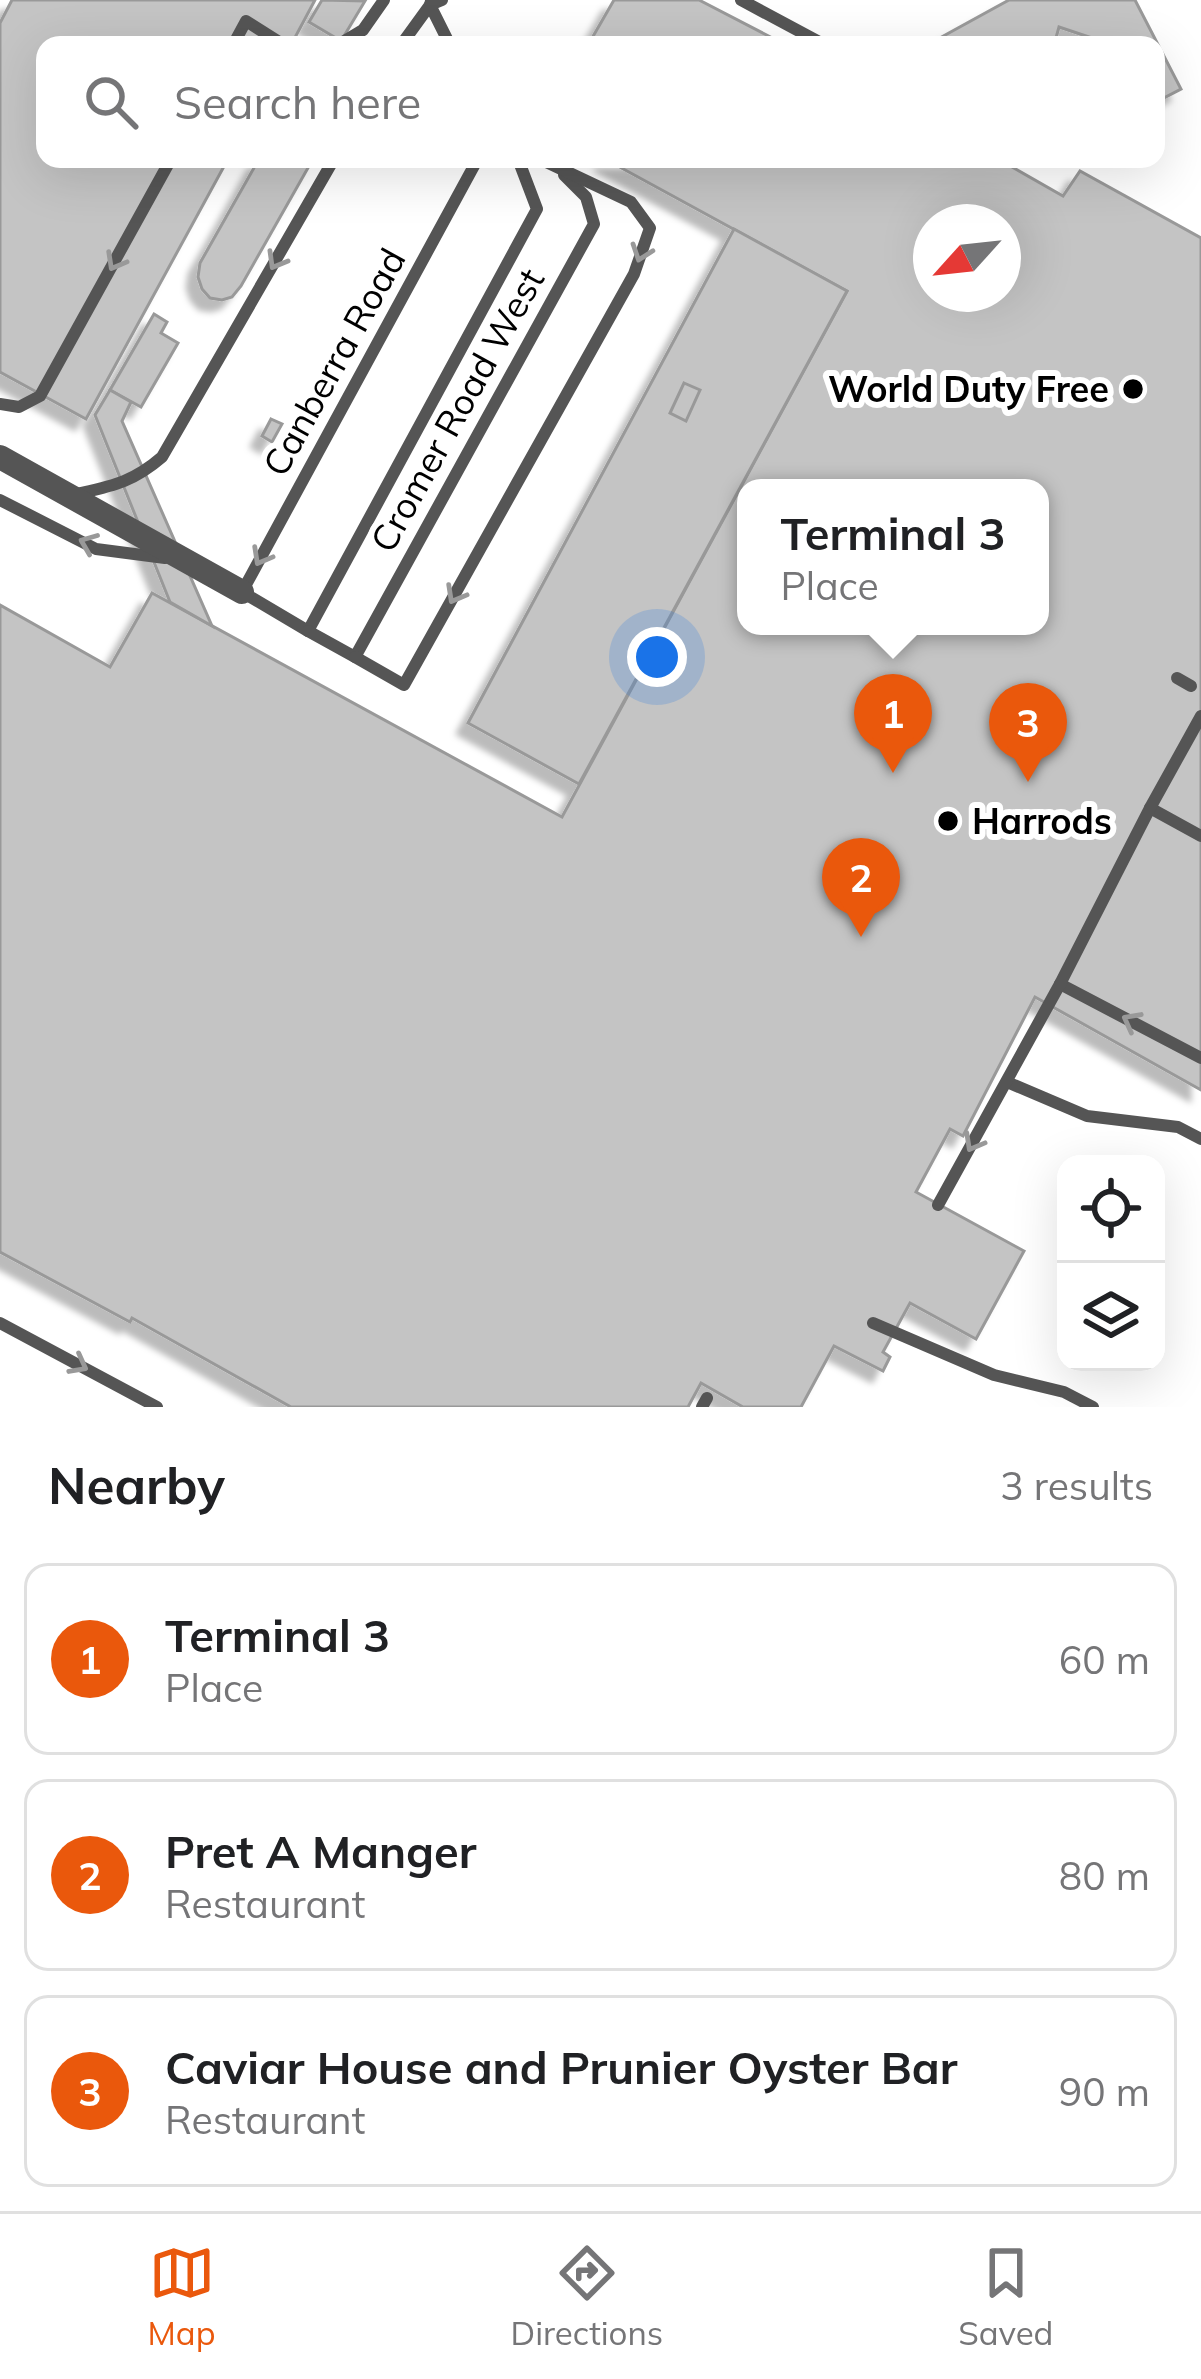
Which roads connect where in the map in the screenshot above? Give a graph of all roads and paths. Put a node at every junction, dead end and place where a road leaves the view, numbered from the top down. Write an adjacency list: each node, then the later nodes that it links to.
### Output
1 (384, 0): 6 (lane)
2 (741, 0): 9 (lane)
3 (434, 2): 7 (lane); 8 (lane)
4 (238, 36): 5 (lane)
5 (270, 36)
6 (352, 36)
7 (408, 36)
8 (447, 36)
9 (808, 36)
10 (166, 168): 16 (lane, one-way to 16)
11 (329, 168): 18 (lane, one-way to 18)
12 (473, 168): 21 (lane, Canberra Road, one-way to 21)
13 (521, 168): 22 (lane)
14 (555, 168): 23 (lane, Cromer Road West)
15 (558, 168): 23 (lane, one-way to 23)
16 (0, 404)
17 (0, 458): 18 (street)
18 (68, 496): 20 (street)
19 (0, 500): 20 (lane, one-way to 19)
20 (184, 560): 21 (street)
21 (242, 592): 22 (lane)
22 (308, 631): 23 (lane)
23 (355, 657)
24 (1177, 678): 25 (lane)
25 (1191, 686)
26 (1201, 716): 27 (lane)
27 (1150, 808): 28 (lane); 29 (lane)
28 (1201, 836)
29 (1060, 984): 30 (lane, one-way to 29); 31 (lane)
30 (1201, 1058)
31 (1007, 1082): 32 (lane); 33 (lane, one-way to 33)
32 (1201, 1139)
33 (938, 1204)
34 (873, 1322): 37 (lane)
35 (0, 1323): 36 (lane, one-way to 36)
36 (157, 1407)
37 (1094, 1407)

